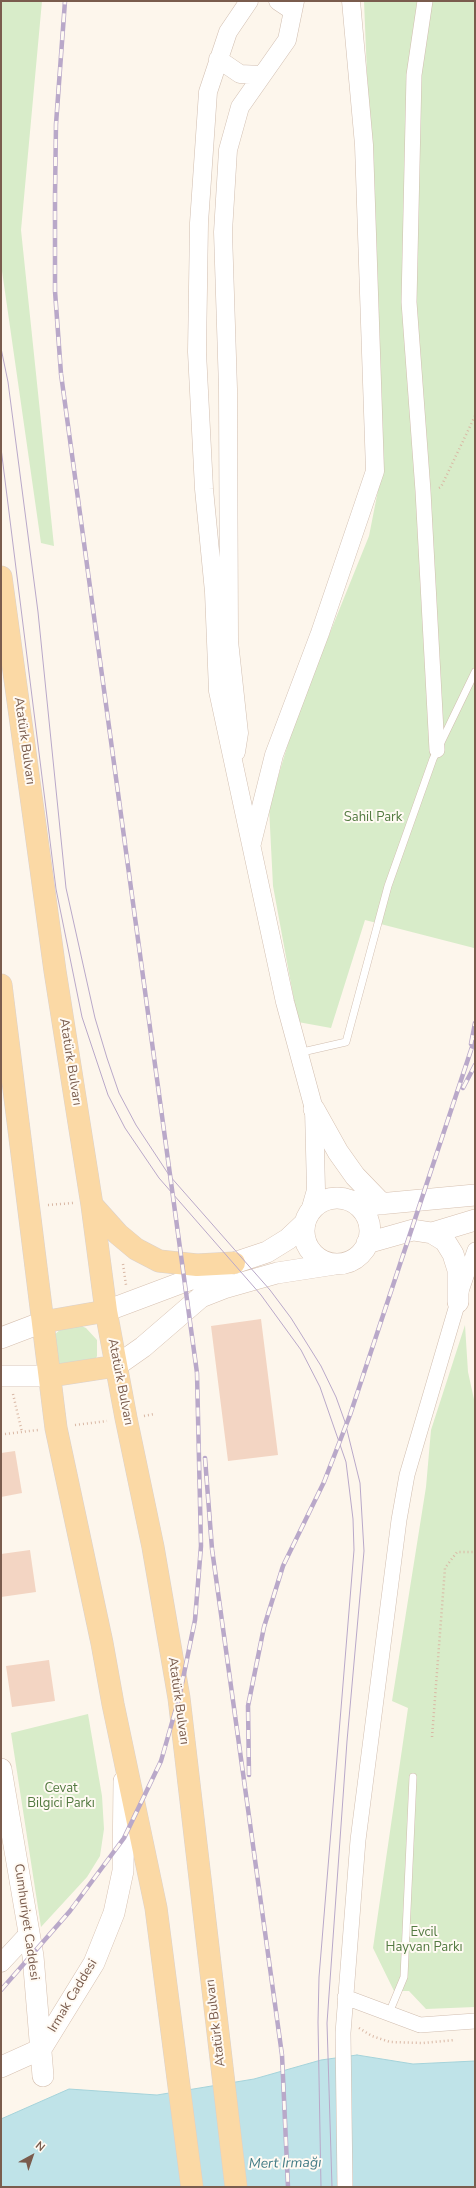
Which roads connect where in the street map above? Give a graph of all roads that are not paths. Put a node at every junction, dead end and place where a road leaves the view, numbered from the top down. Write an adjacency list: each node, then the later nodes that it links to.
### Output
1 (249, 1): 6 (street)
2 (278, 1): 5 (street)
3 (351, 1): 12 (street)
4 (425, 1): 10 (street)
5 (294, 6): 7 (street)
6 (218, 59): 7 (street); 11 (street)
7 (262, 75): 11 (street)
8 (1, 577): 17 (main road, Atatürk Bulvarı)
9 (475, 672): 10 (lane)
10 (437, 750): 14 (lane)
11 (235, 763): 12 (street)
12 (251, 848): 14 (street)
13 (1, 985): 29 (main road)
14 (298, 1053): 15 (street)
15 (314, 1109): 18 (main road); 20 (street)
16 (475, 1195): 18 (main road)
17 (92, 1203): 25 (main road); 28 (main road, Atatürk Bulvarı)
18 (382, 1204): 19 (main road)
19 (359, 1206): 20 (main road); 23 (main road)
20 (308, 1217): 25 (main road); 26 (main road)
21 (475, 1220): 22 (main road)
22 (432, 1233): 23 (main road); 27 (main road)
23 (368, 1243): 26 (main road)
24 (475, 1250): 27 (street)
25 (234, 1263): 28 (main road)
26 (335, 1264): 31 (main road)
27 (458, 1302): 39 (street)
28 (106, 1311): 29 (main road); 31 (main road, Atatürk Bulvarı)
29 (43, 1322): 30 (main road); 33 (main road)
30 (1, 1338)
31 (116, 1366): 33 (main road); 46 (main road, Atatürk Bulvarı)
32 (1, 1376): 33 (main road)
33 (51, 1376): 34 (main road)
34 (124, 1758): 42 (main road, Irmak Caddesi); 45 (main road)
35 (1, 1769): 37 (main road, Cumhuriyet Caddesi)
36 (413, 1777): 40 (lane)
37 (29, 1933): 38 (street); 42 (main road, Cumhuriyet Caddesi)
38 (1, 1963)
39 (345, 1997): 40 (street); 47 (street)
40 (389, 2013): 41 (street)
41 (475, 2021)
42 (41, 2049): 43 (main road); 44 (main road, Cumhuriyet Caddesi)
43 (1, 2067)
44 (43, 2076)
45 (192, 2187)
46 (236, 2187)
47 (345, 2187)

